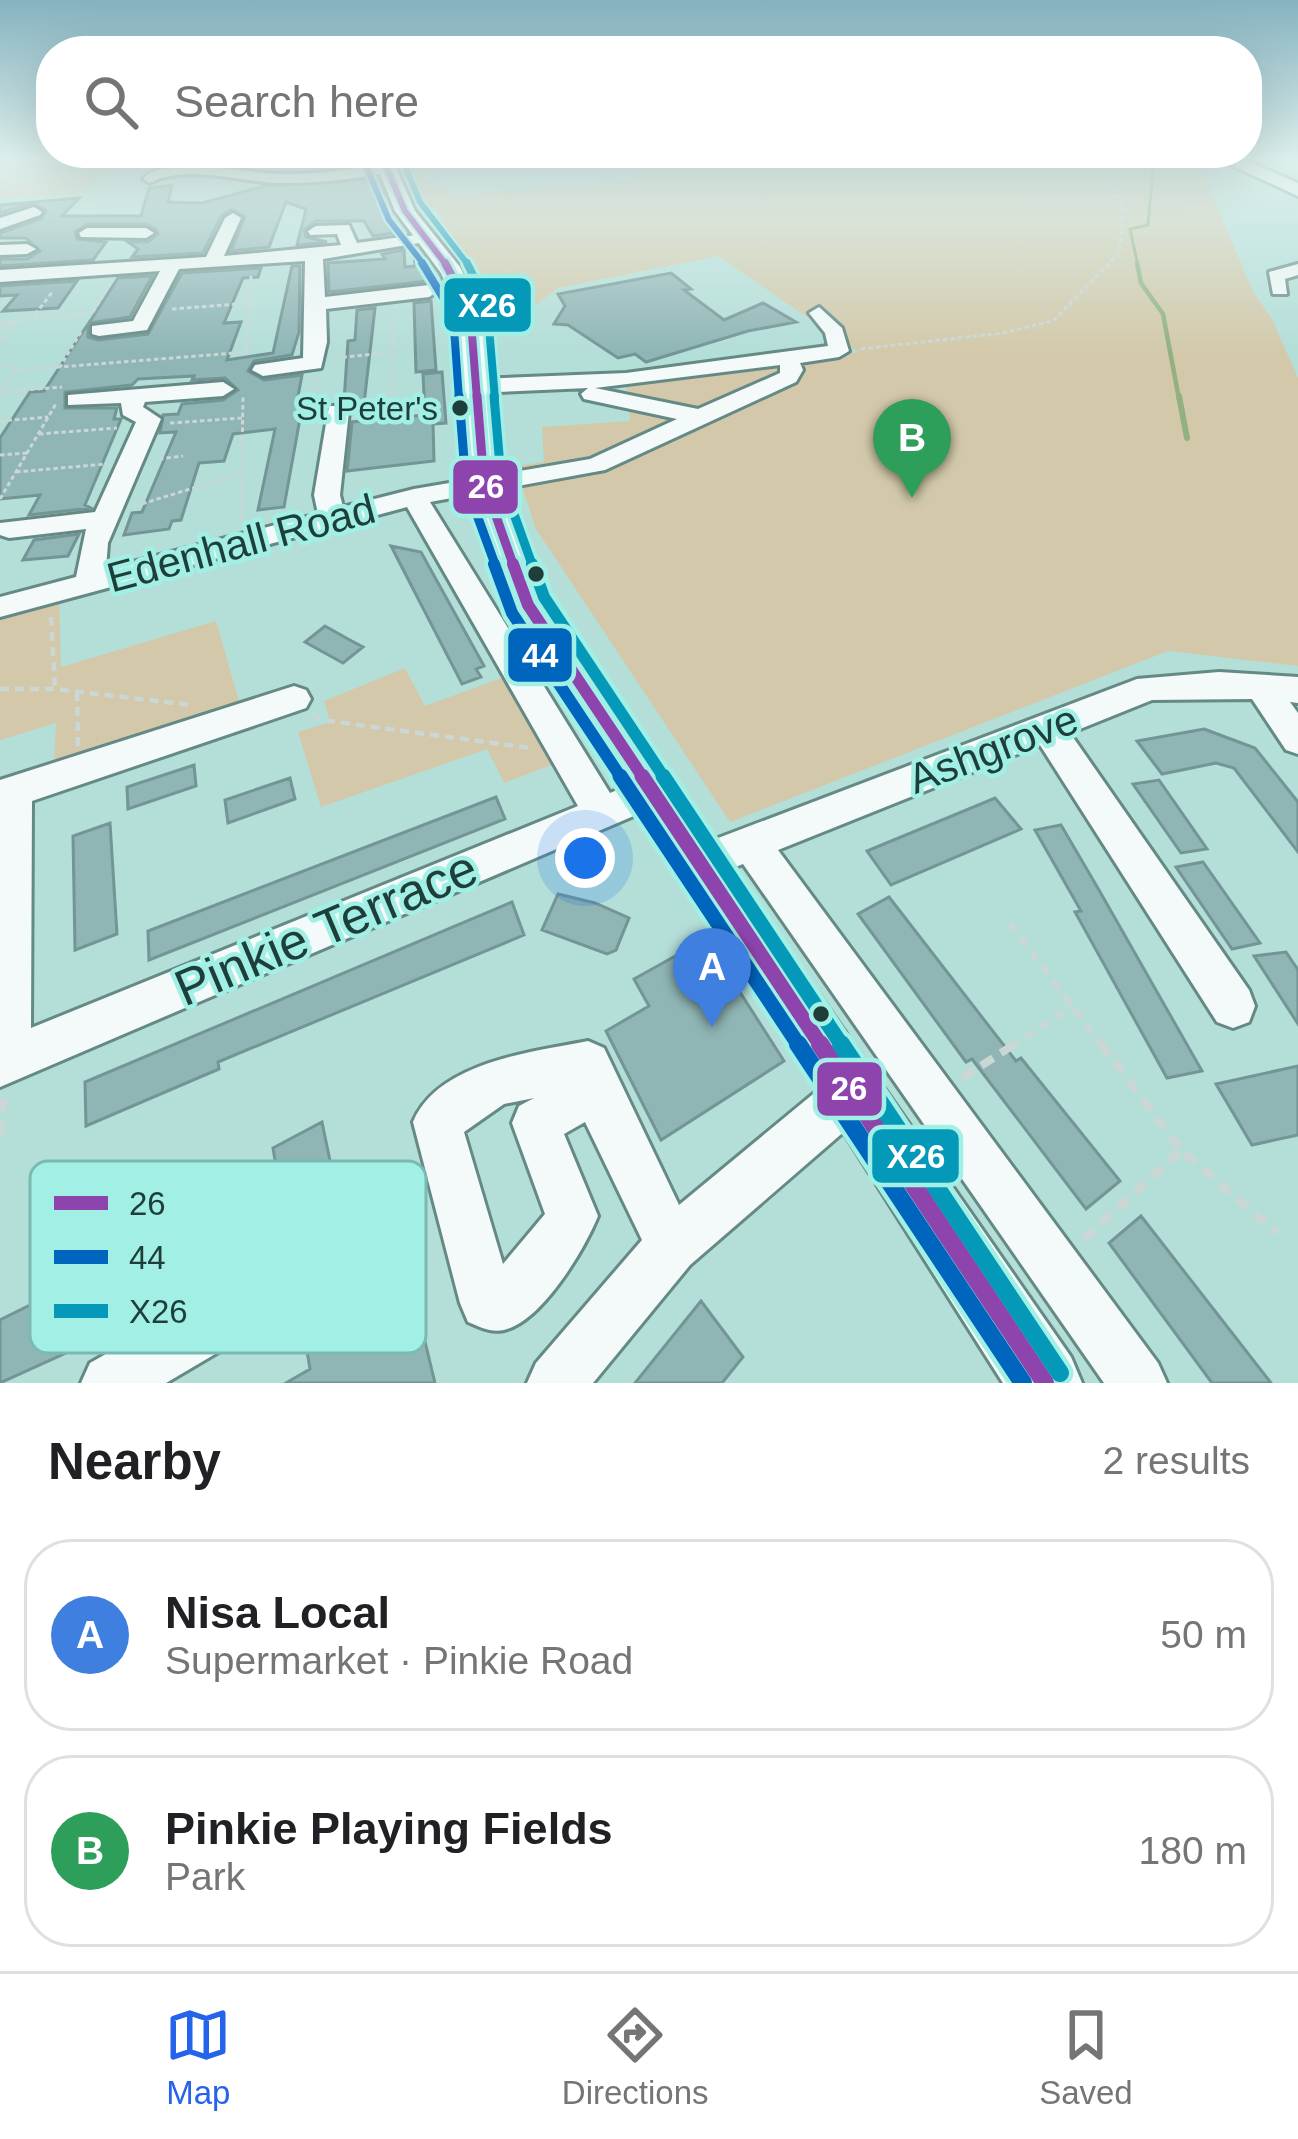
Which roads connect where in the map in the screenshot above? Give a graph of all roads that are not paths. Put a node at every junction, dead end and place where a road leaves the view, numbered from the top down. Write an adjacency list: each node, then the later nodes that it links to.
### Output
1 (230, 224): 12 (street)
2 (410, 224): 10 (main road)
3 (316, 231): 9 (street)
4 (87, 232): 5 (street)
5 (118, 232): 6 (street); 14 (street)
6 (146, 232)
7 (27, 249): 8 (street)
8 (0, 250)
9 (350, 250): 10 (street); 11 (street)
10 (418, 252): 16 (street); 22 (main road)
11 (314, 255): 12 (street); 16 (street)
12 (212, 262): 13 (street)
13 (172, 265): 14 (street); 18 (street)
14 (90, 271): 15 (street)
15 (0, 276)
16 (317, 304): 20 (street)
17 (819, 313): 19 (street)
18 (95, 322)
19 (788, 358): 21 (street); 27 (street, Edenhall Road)
20 (255, 368)
21 (586, 382): 22 (street); 27 (street)
22 (477, 386): 28 (main road)
23 (233, 387): 25 (street)
24 (74, 388): 25 (street)
25 (142, 407): 30 (street)
26 (337, 411): 31 (street)
27 (701, 417): 28 (street, Edenhall Road)
28 (483, 483): 29 (street, Edenhall Road); 40 (main road)
29 (415, 497): 31 (street, Edenhall Road); 42 (street)
30 (106, 517): 32 (street); 33 (street)
31 (332, 518): 33 (street, Edenhall Road)
32 (8, 519)
33 (75, 587): 34 (street, Edenhall Road)
34 (0, 607)
35 (1261, 686): 36 (street, Ashgrove); 38 (street, Ashgrove); 39 (street)
36 (1298, 690)
37 (295, 699): 41 (street)
38 (1047, 727): 43 (street, Ashgrove); 45 (street)
39 (1298, 740)
40 (651, 792): 42 (street, Pinkie Terrace); 44 (main road)
41 (7, 794): 46 (street)
42 (602, 813): 46 (street, Pinkie Terrace)
43 (751, 844): 44 (street, Ashgrove); 54 (street)
44 (698, 864): 47 (main road)
45 (1233, 1006)
46 (4, 1062)
47 (852, 1094): 49 (street); 53 (main road)
48 (622, 1142): 48 (street); 49 (street)
49 (671, 1246): 52 (street)
50 (161, 1353): 51 (street)
51 (110, 1383)
52 (556, 1383)
53 (1045, 1383)
54 (1138, 1383)

